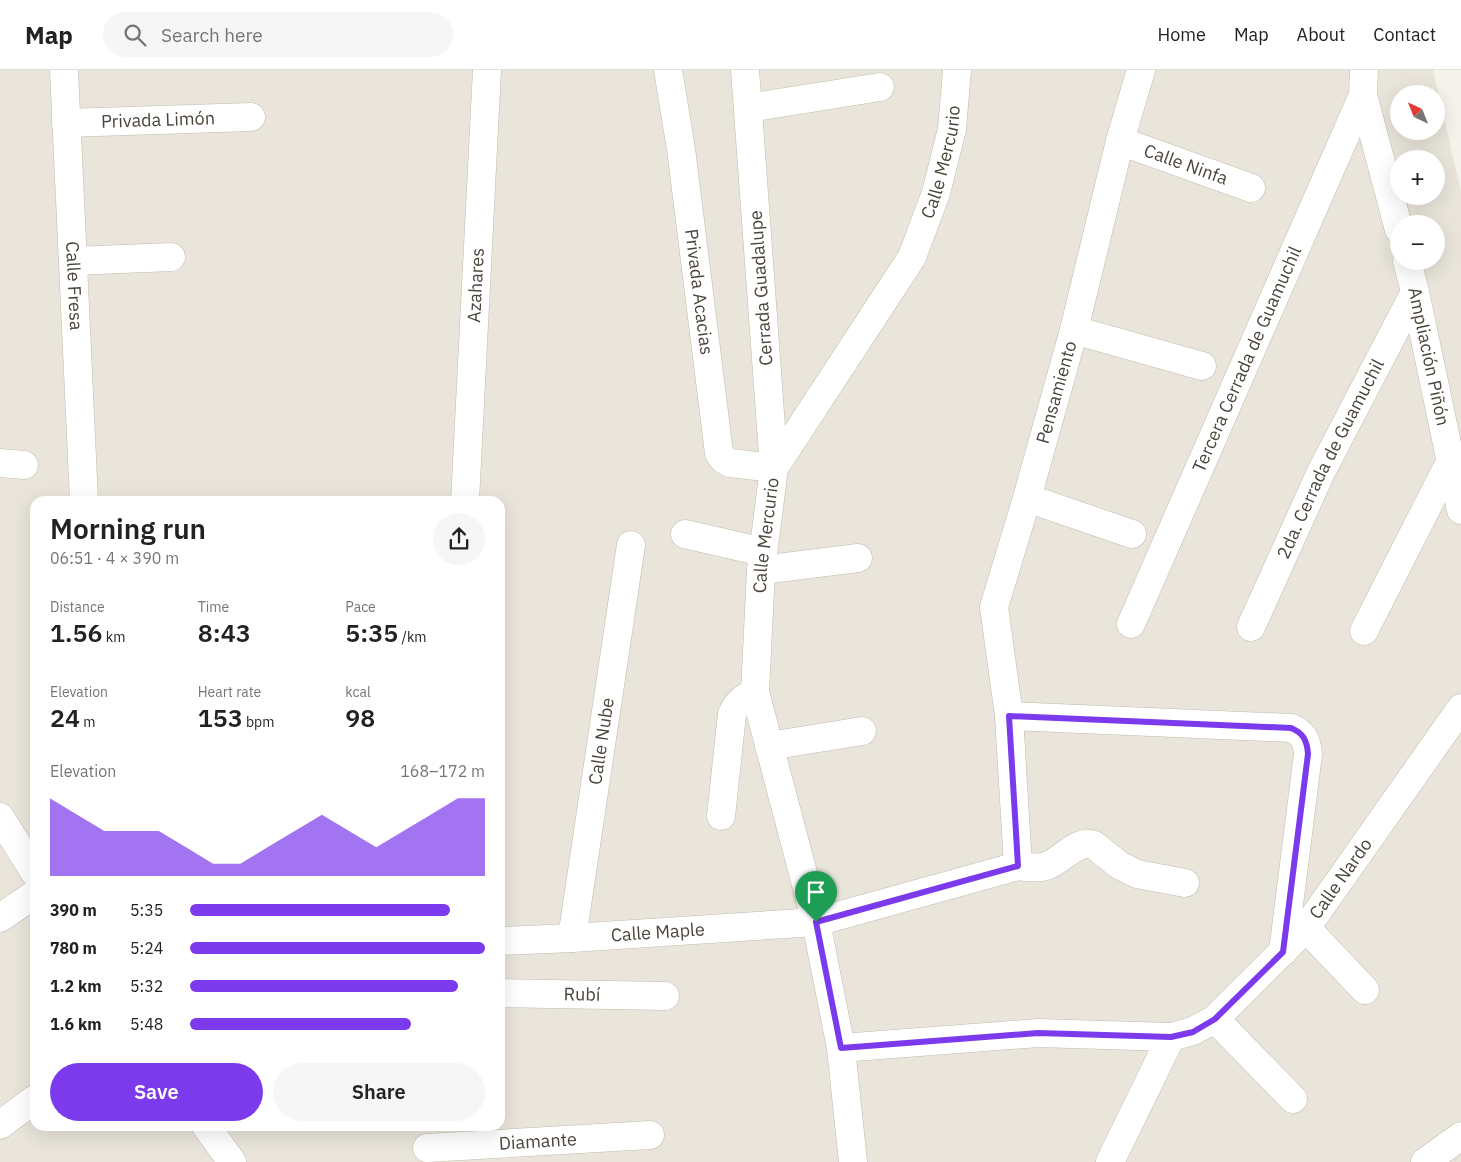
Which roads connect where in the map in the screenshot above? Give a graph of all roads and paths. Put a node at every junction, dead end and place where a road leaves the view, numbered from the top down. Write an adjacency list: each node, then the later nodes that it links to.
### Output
1 (64, 70): 11 (street, Calle Fresa)
2 (487, 70): 24 (street, Azahares)
3 (668, 70): 22 (street, Privada Acacias)
4 (745, 70): 9 (street, Cerrada Guadalupe)
5 (957, 70): 22 (street, Calle Mercurio)
6 (1141, 70): 12 (street, Pensamiento)
7 (1364, 83): 14 (street); 32 (street, Tercera Cerrada de Guamuchil)
8 (880, 87): 9 (street)
9 (748, 108): 22 (street, Cerrada Guadalupe)
10 (251, 117): 11 (street, Privada Limón)
11 (66, 123): 16 (street, Calle Fresa)
12 (1120, 141): 13 (street, Calle Ninfa); 19 (street, Pensamiento)
13 (1252, 188)
14 (1395, 215)
15 (171, 257): 16 (street)
16 (73, 261): 23 (street, Calle Fresa)
17 (1409, 270): 18 (street, Ampliación Piñón)
18 (1415, 292): 21 (street, Ampliación Piñón); 33 (street, 2da. Cerrada de Guamuchil)
19 (1074, 330): 20 (street); 25 (street, Pensamiento)
20 (1202, 366)
21 (1451, 460): 26 (street, Ampliación Piñón); 34 (street)
22 (774, 468): 31 (street, Calle Mercurio)
23 (84, 496)
24 (465, 496)
25 (1027, 498): 28 (street); 37 (street, Pensamiento)
26 (1461, 510)
27 (685, 534): 31 (street)
28 (1132, 534)
29 (631, 545): 49 (street, Calle Nube)
30 (858, 558): 31 (street)
31 (762, 561): 35 (street, Calle Mercurio)
32 (1132, 624)
33 (1250, 627)
34 (1364, 631)
35 (755, 692): 39 (street, Calle Mercurio); 40 (street)
36 (1461, 708): 48 (street, Calle Nardo)
37 (1009, 716): 43 (street, Pensamiento); 51 (street)
38 (862, 732): 39 (street)
39 (769, 746): 47 (street, Calle Mercurio)
40 (721, 816)
41 (0, 817): 42 (street)
42 (30, 865)
43 (1018, 866): 44 (street, Calle Maple); 47 (street, Calle Maple)
44 (1185, 883)
45 (30, 897): 46 (street)
46 (0, 918)
47 (816, 922): 49 (street, Calle Maple); 57 (street, Calle Mercurio)
48 (1306, 928): 51 (street, Calle Nardo); 52 (street)
49 (572, 938): 50 (street, Calle Maple)
50 (505, 941)
51 (1283, 952): 55 (street, Calle Nardo)
52 (1365, 990)
53 (505, 993): 54 (street, Rubí)
54 (665, 996)
55 (1215, 1019): 56 (street, Calle Nardo); 58 (street)
56 (1171, 1037): 57 (street, Calle Nardo); 67 (street)
57 (841, 1048): 66 (street, Calle Mercurio)
58 (1293, 1099)
59 (30, 1103): 60 (street)
60 (0, 1125)
61 (210, 1131): 65 (street)
62 (650, 1135): 64 (street, Diamante)
63 (1461, 1136): 68 (street)
64 (428, 1146)
65 (232, 1162)
66 (853, 1162)
67 (1110, 1162)
68 (1425, 1162)

